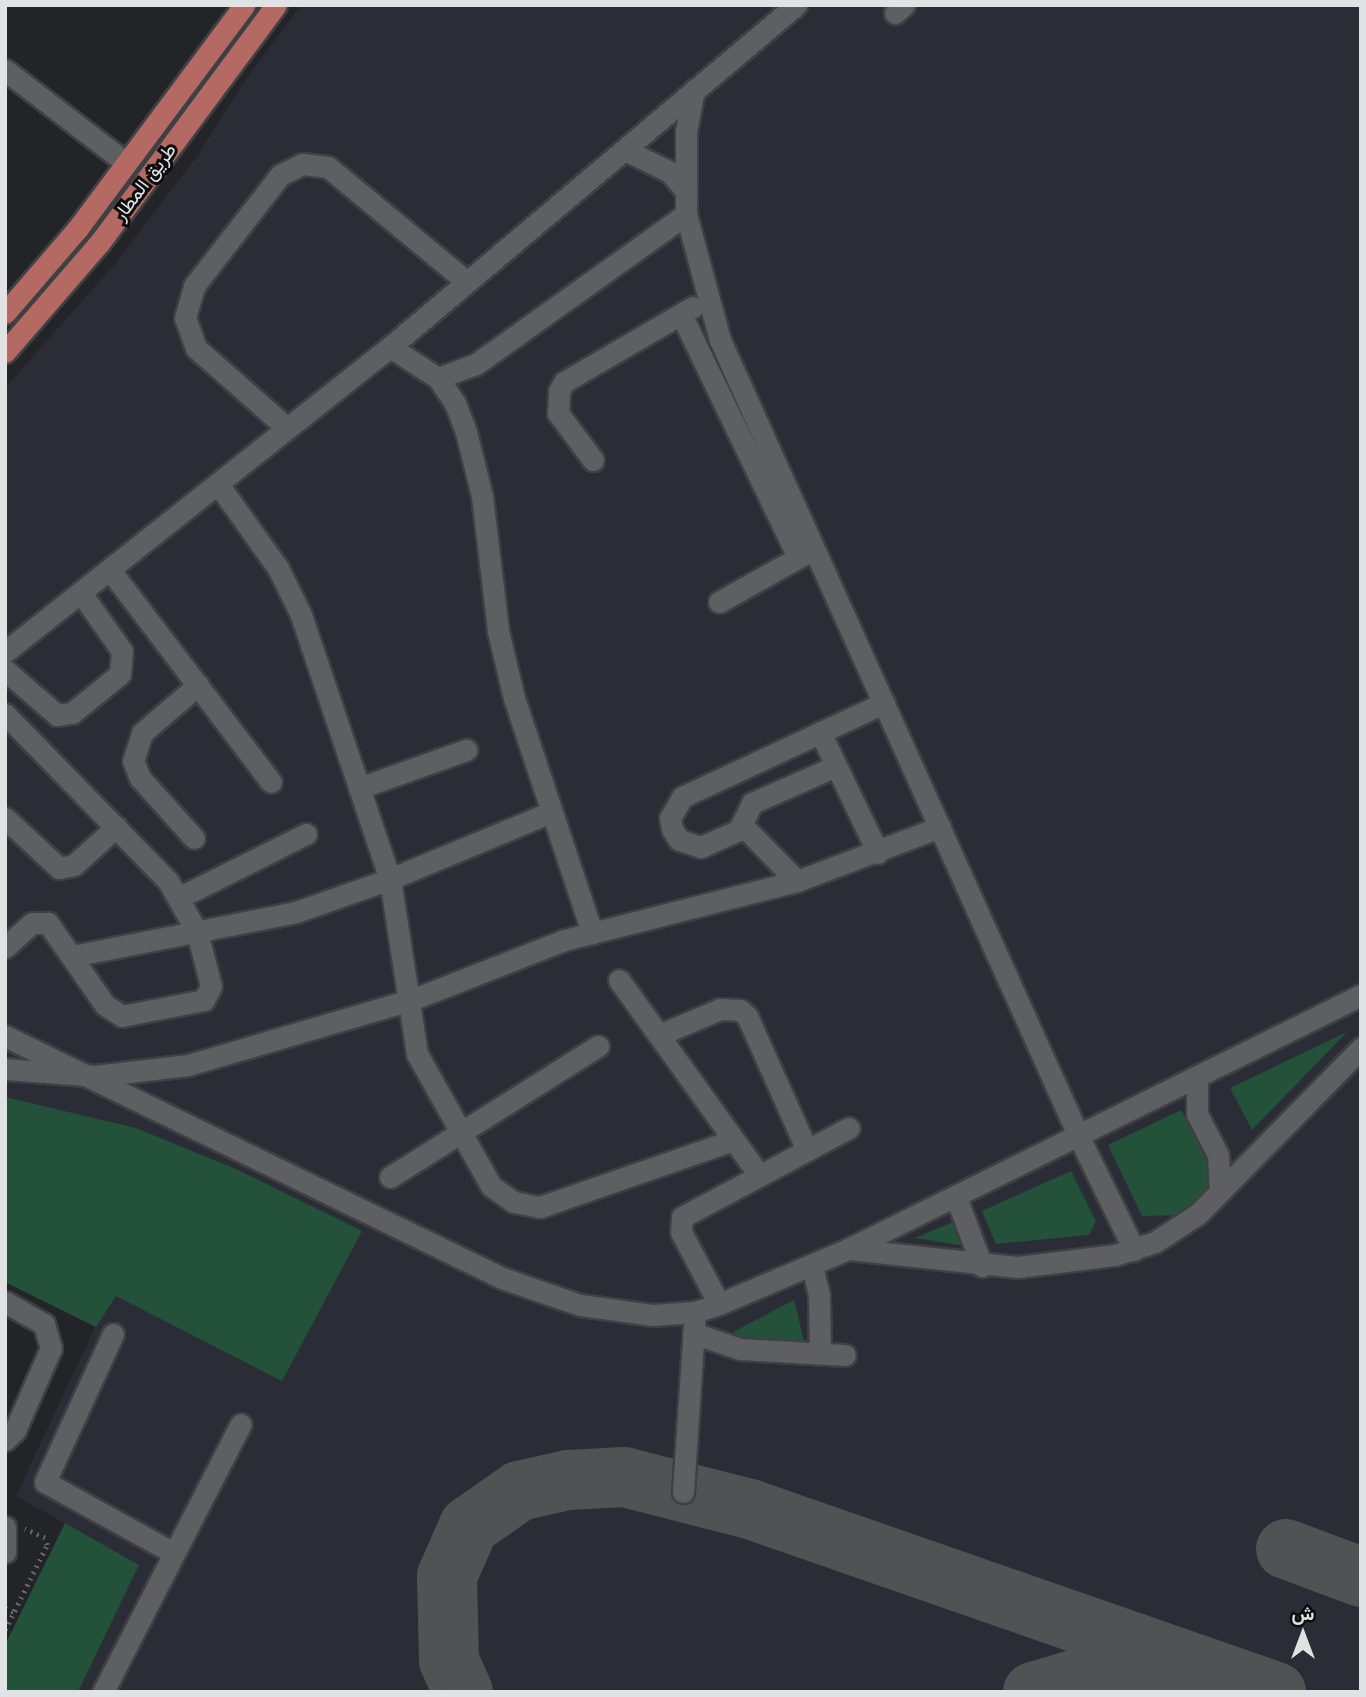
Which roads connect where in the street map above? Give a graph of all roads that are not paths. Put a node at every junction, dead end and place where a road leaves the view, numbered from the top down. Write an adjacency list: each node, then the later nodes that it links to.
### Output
1 (244, 5): 7 (main road, طريق المطار)
2 (796, 5): 5 (street)
3 (273, 7): 15 (main road, طريق المطار)
4 (5, 70): 7 (street)
5 (694, 90): 6 (street); 8 (street)
6 (627, 151): 8 (street); 10 (street)
7 (126, 163): 12 (main road, طريق المطار)
8 (686, 191): 9 (street)
9 (686, 215): 11 (street); 16 (street)
10 (467, 282): 14 (street); 17 (street)
11 (707, 299): 13 (street); 20 (street)
12 (5, 313)
13 (681, 314): 18 (street); 20 (street)
14 (390, 347): 16 (street); 17 (street)
15 (5, 352)
16 (438, 378): 34 (street)
17 (287, 428): 19 (street)
18 (593, 460)
19 (218, 484): 21 (street); 33 (street)
20 (806, 553): 23 (street); 27 (street)
21 (110, 570): 22 (street); 26 (street)
22 (81, 593): 24 (street); 25 (street)
23 (719, 602)
24 (5, 652)
25 (5, 670)
26 (198, 685): 32 (street); 40 (street)
27 (884, 703): 29 (street); 38 (street)
28 (5, 713): 37 (street)
29 (820, 732): 31 (street); 36 (street)
30 (466, 750): 33 (street)
31 (836, 766): 36 (street); 41 (street)
32 (271, 782)
33 (359, 788): 42 (street)
34 (551, 812): 42 (street); 46 (street)
35 (5, 818): 37 (street)
36 (743, 826): 43 (street)
37 (116, 827): 44 (street)
38 (940, 827): 41 (street); 63 (street)
39 (306, 834): 44 (street)
40 (194, 838)
41 (878, 853): 43 (street)
42 (390, 879): 45 (street); 51 (street)
43 (797, 881): 46 (street)
44 (180, 897): 45 (street)
45 (197, 932): 48 (street); 48 (street)
46 (592, 933): 51 (street)
47 (5, 947): 48 (street)
48 (72, 956)
49 (619, 980): 52 (street)
50 (1361, 995): 58 (street)
51 (411, 1000): 57 (street); 62 (street)
52 (659, 1035): 64 (street); 65 (street)
53 (5, 1036): 57 (street)
54 (598, 1046): 62 (street)
55 (1361, 1048): 67 (street)
56 (5, 1069): 57 (street)
57 (94, 1076): 78 (street)
58 (1197, 1077): 59 (street); 60 (street)
59 (1165, 1094): 60 (street); 63 (street)
60 (1197, 1114): 66 (street)
61 (849, 1128): 65 (street)
62 (460, 1133): 64 (street); 69 (street)
63 (1079, 1137): 71 (street); 73 (street)
64 (734, 1140): 68 (street)
65 (807, 1150): 68 (street)
66 (1218, 1155): 67 (street); 70 (street)
67 (1244, 1168): 70 (street)
68 (759, 1175): 77 (street)
69 (390, 1177)
70 (1220, 1191): 73 (street)
71 (956, 1197): 72 (street); 75 (street)
72 (848, 1249): 74 (street); 75 (street)
73 (1134, 1250): 75 (street)
74 (812, 1265): 77 (street); 81 (street)
75 (982, 1266)
76 (5, 1302): 84 (street)
77 (719, 1304): 78 (street)
78 (695, 1312): 79 (street)
79 (693, 1333): 81 (street); 85 (street)
80 (113, 1334): 88 (street)
81 (820, 1353): 82 (street)
82 (845, 1354)
83 (241, 1424): 88 (street)
84 (5, 1440)
85 (683, 1492)
86 (12, 1527): 87 (street)
87 (5, 1552)
88 (172, 1552): 89 (street)
89 (103, 1692)

